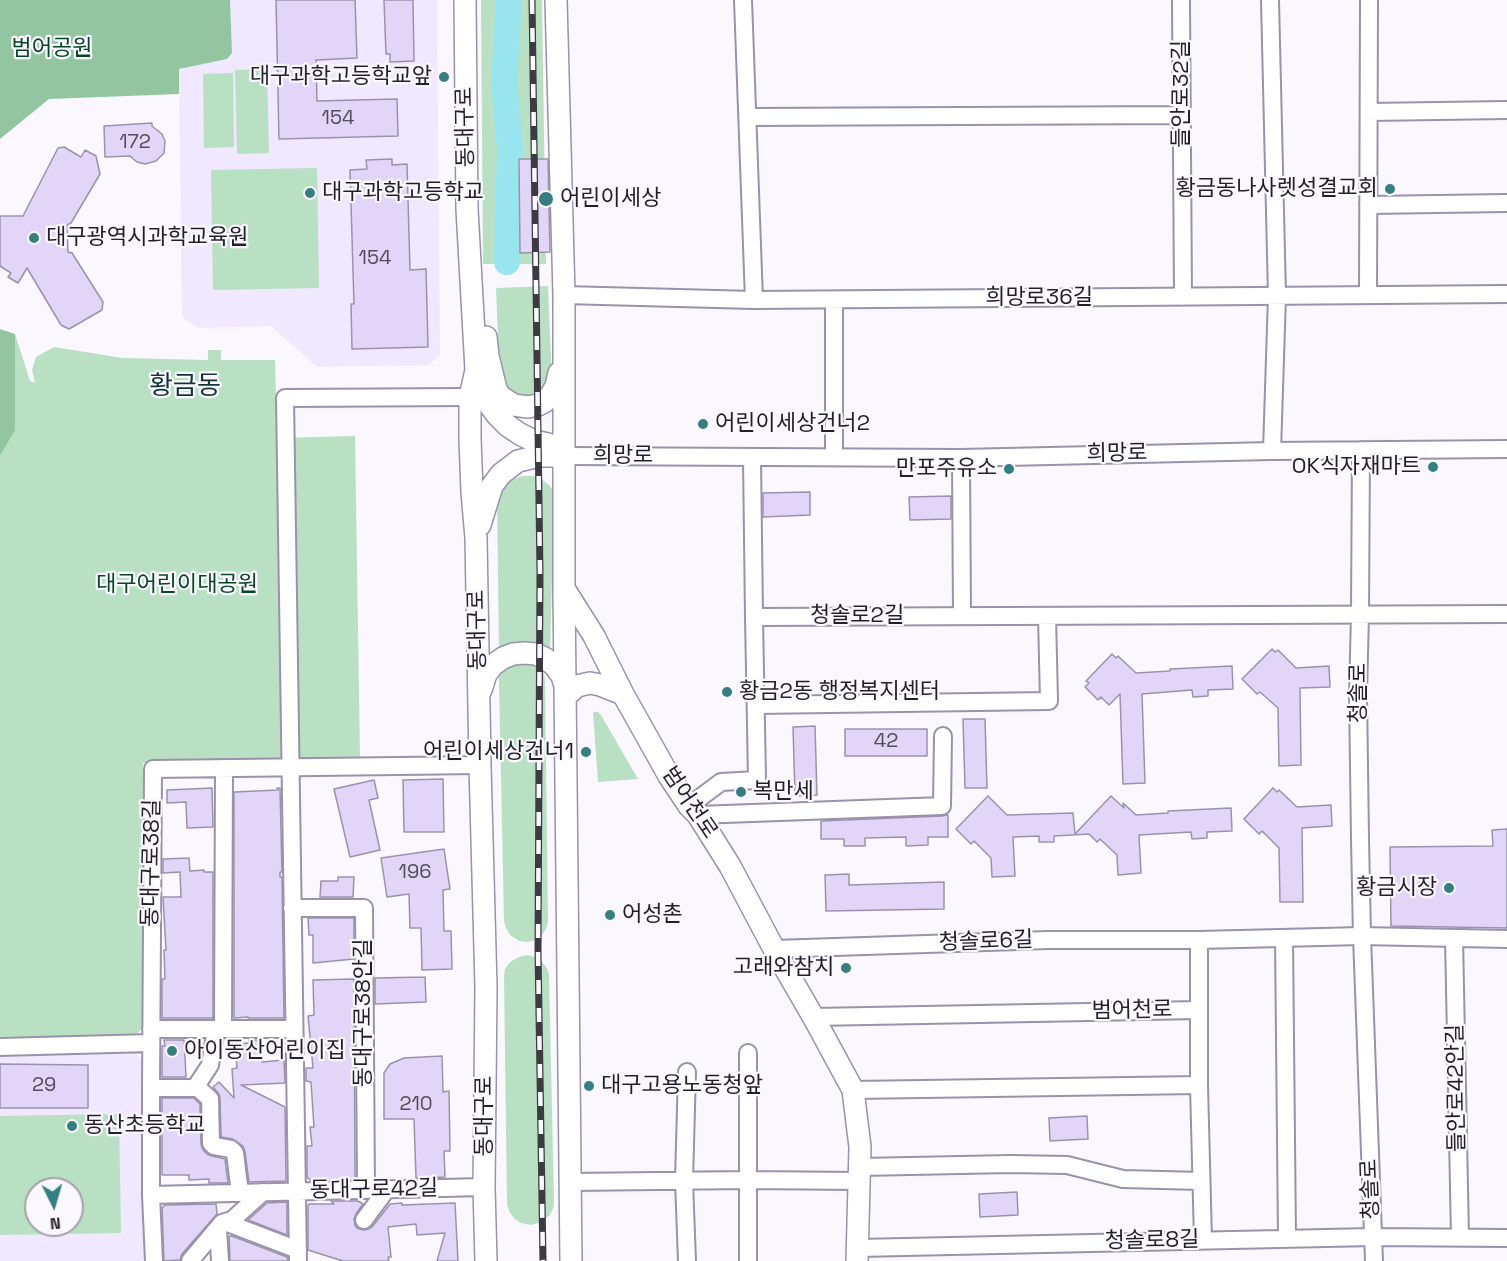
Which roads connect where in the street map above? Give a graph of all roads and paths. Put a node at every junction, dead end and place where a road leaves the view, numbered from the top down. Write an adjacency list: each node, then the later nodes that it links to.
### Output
1 (465, 0): 13 (main road, 동대구로)
2 (556, 0): 15 (main road)
3 (743, 0): 10 (street)
4 (1181, 0): 9 (street, 들안로32길)
5 (1270, 0): 16 (street)
6 (1369, 0): 8 (street)
7 (1507, 110): 8 (street)
8 (1369, 112): 12 (street)
9 (1182, 115): 10 (street); 18 (street, 들안로32길)
10 (748, 117): 19 (street)
11 (1507, 203): 12 (street)
12 (1368, 205): 17 (street)
13 (471, 291): 21 (main road); 22 (main road, 동대구로)
14 (1507, 294): 17 (street, 희망로36길)
15 (564, 295): 19 (street); 21 (main road)
16 (1277, 296): 17 (street, 희망로36길); 18 (street, 희망로36길); 26 (street)
17 (1368, 296)
18 (1183, 297): 20 (street, 희망로36길)
19 (754, 300): 20 (street, 희망로36길)
20 (834, 300): 29 (street)
21 (564, 346): 27 (main road)
22 (476, 372): 23 (main road, 동대구로); 27 (main road)
23 (470, 397): 31 (main road, 동대구로); 44 (street)
24 (1507, 449): 25 (street, 희망로)
25 (1361, 450): 26 (street, 희망로); 34 (street, 청솔로)
26 (1272, 451): 30 (street, 희망로)
27 (565, 456): 28 (street, 희망로); 31 (main road); 32 (main road)
28 (752, 457): 29 (street, 희망로); 37 (street)
29 (834, 457): 30 (street, 희망로)
30 (961, 458): 35 (street)
31 (476, 538): 41 (main road, 동대구로)
32 (564, 590): 38 (main road); 39 (main road, 범어천로)
33 (1507, 614): 34 (street, 청솔로2길)
34 (1360, 615): 36 (street, 청솔로2길); 48 (street, 청솔로)
35 (962, 616): 36 (street, 청솔로2길); 37 (street, 청솔로2길)
36 (1047, 616): 40 (street)
37 (754, 617): 40 (street)
38 (566, 691): 39 (main road); 41 (main road); 70 (main road)
39 (623, 694): 46 (main road, 범어천로)
40 (756, 705): 46 (street)
41 (480, 707): 43 (main road, 동대구로)
42 (943, 736): 46 (street)
43 (480, 765): 44 (street, 동대구로38길); 71 (main road, 동대구로)
44 (291, 767): 45 (street, 동대구로38길); 47 (street)
45 (224, 768): 56 (street); 58 (street, 동대구로38길)
46 (693, 810): 53 (main road, 범어천로)
47 (292, 908): 57 (street); 73 (street, 동대구로38안길)
48 (1362, 936): 49 (street, 청솔로6길); 50 (street); 80 (street, 청솔로)
49 (1284, 938): 52 (street, 청솔로6길); 83 (street)
50 (1454, 938): 51 (street); 81 (street, 들안로42안길)
51 (1507, 939)
52 (1199, 940): 53 (street, 청솔로6길); 54 (street)
53 (774, 949): 55 (main road, 범어천로)
54 (1199, 1010): 55 (street, 범어천로); 62 (street)
55 (813, 1017): 65 (main road, 범어천로)
56 (219, 1029): 57 (street); 58 (street); 64 (street)
57 (294, 1029): 74 (street)
58 (151, 1036): 59 (street); 63 (street, 동대구로38길)
59 (0, 1047)
60 (748, 1053): 67 (street)
61 (687, 1072): 68 (street)
62 (1198, 1085): 65 (street); 69 (street)
63 (151, 1088): 64 (street); 77 (street, 동대구로38길)
64 (195, 1088): 76 (street)
65 (853, 1090): 66 (main road, 범어천로)
66 (860, 1174): 67 (street); 69 (street); 85 (main road, 범어천로)
67 (747, 1180): 68 (street); 93 (street)
68 (684, 1181): 70 (street); 92 (street)
69 (1202, 1181): 84 (street)
70 (570, 1182): 91 (main road)
71 (484, 1187): 72 (street, 동대구로42길); 90 (main road, 동대구로)
72 (387, 1189): 73 (street, 동대구로42길); 78 (street)
73 (366, 1190): 74 (street, 동대구로42길)
74 (296, 1191): 75 (street, 동대구로42길); 86 (street)
75 (263, 1192): 76 (street, 동대구로42길); 79 (street)
76 (240, 1193): 77 (street, 동대구로42길)
77 (151, 1195): 87 (street, 동대구로38길)
78 (364, 1220)
79 (221, 1225): 86 (street); 88 (street); 89 (street)
80 (1373, 1237): 81 (street); 83 (street, 청솔로8길); 94 (street, 청솔로)
81 (1460, 1237): 82 (street)
82 (1507, 1238)
83 (1287, 1239): 84 (street, 청솔로8길)
84 (1203, 1240): 85 (street, 청솔로8길)
85 (858, 1255)
86 (298, 1256)
87 (153, 1261)
88 (190, 1261)
89 (220, 1261)
90 (486, 1261)
91 (571, 1261)
92 (687, 1261)
93 (748, 1261)
94 (1374, 1261)

